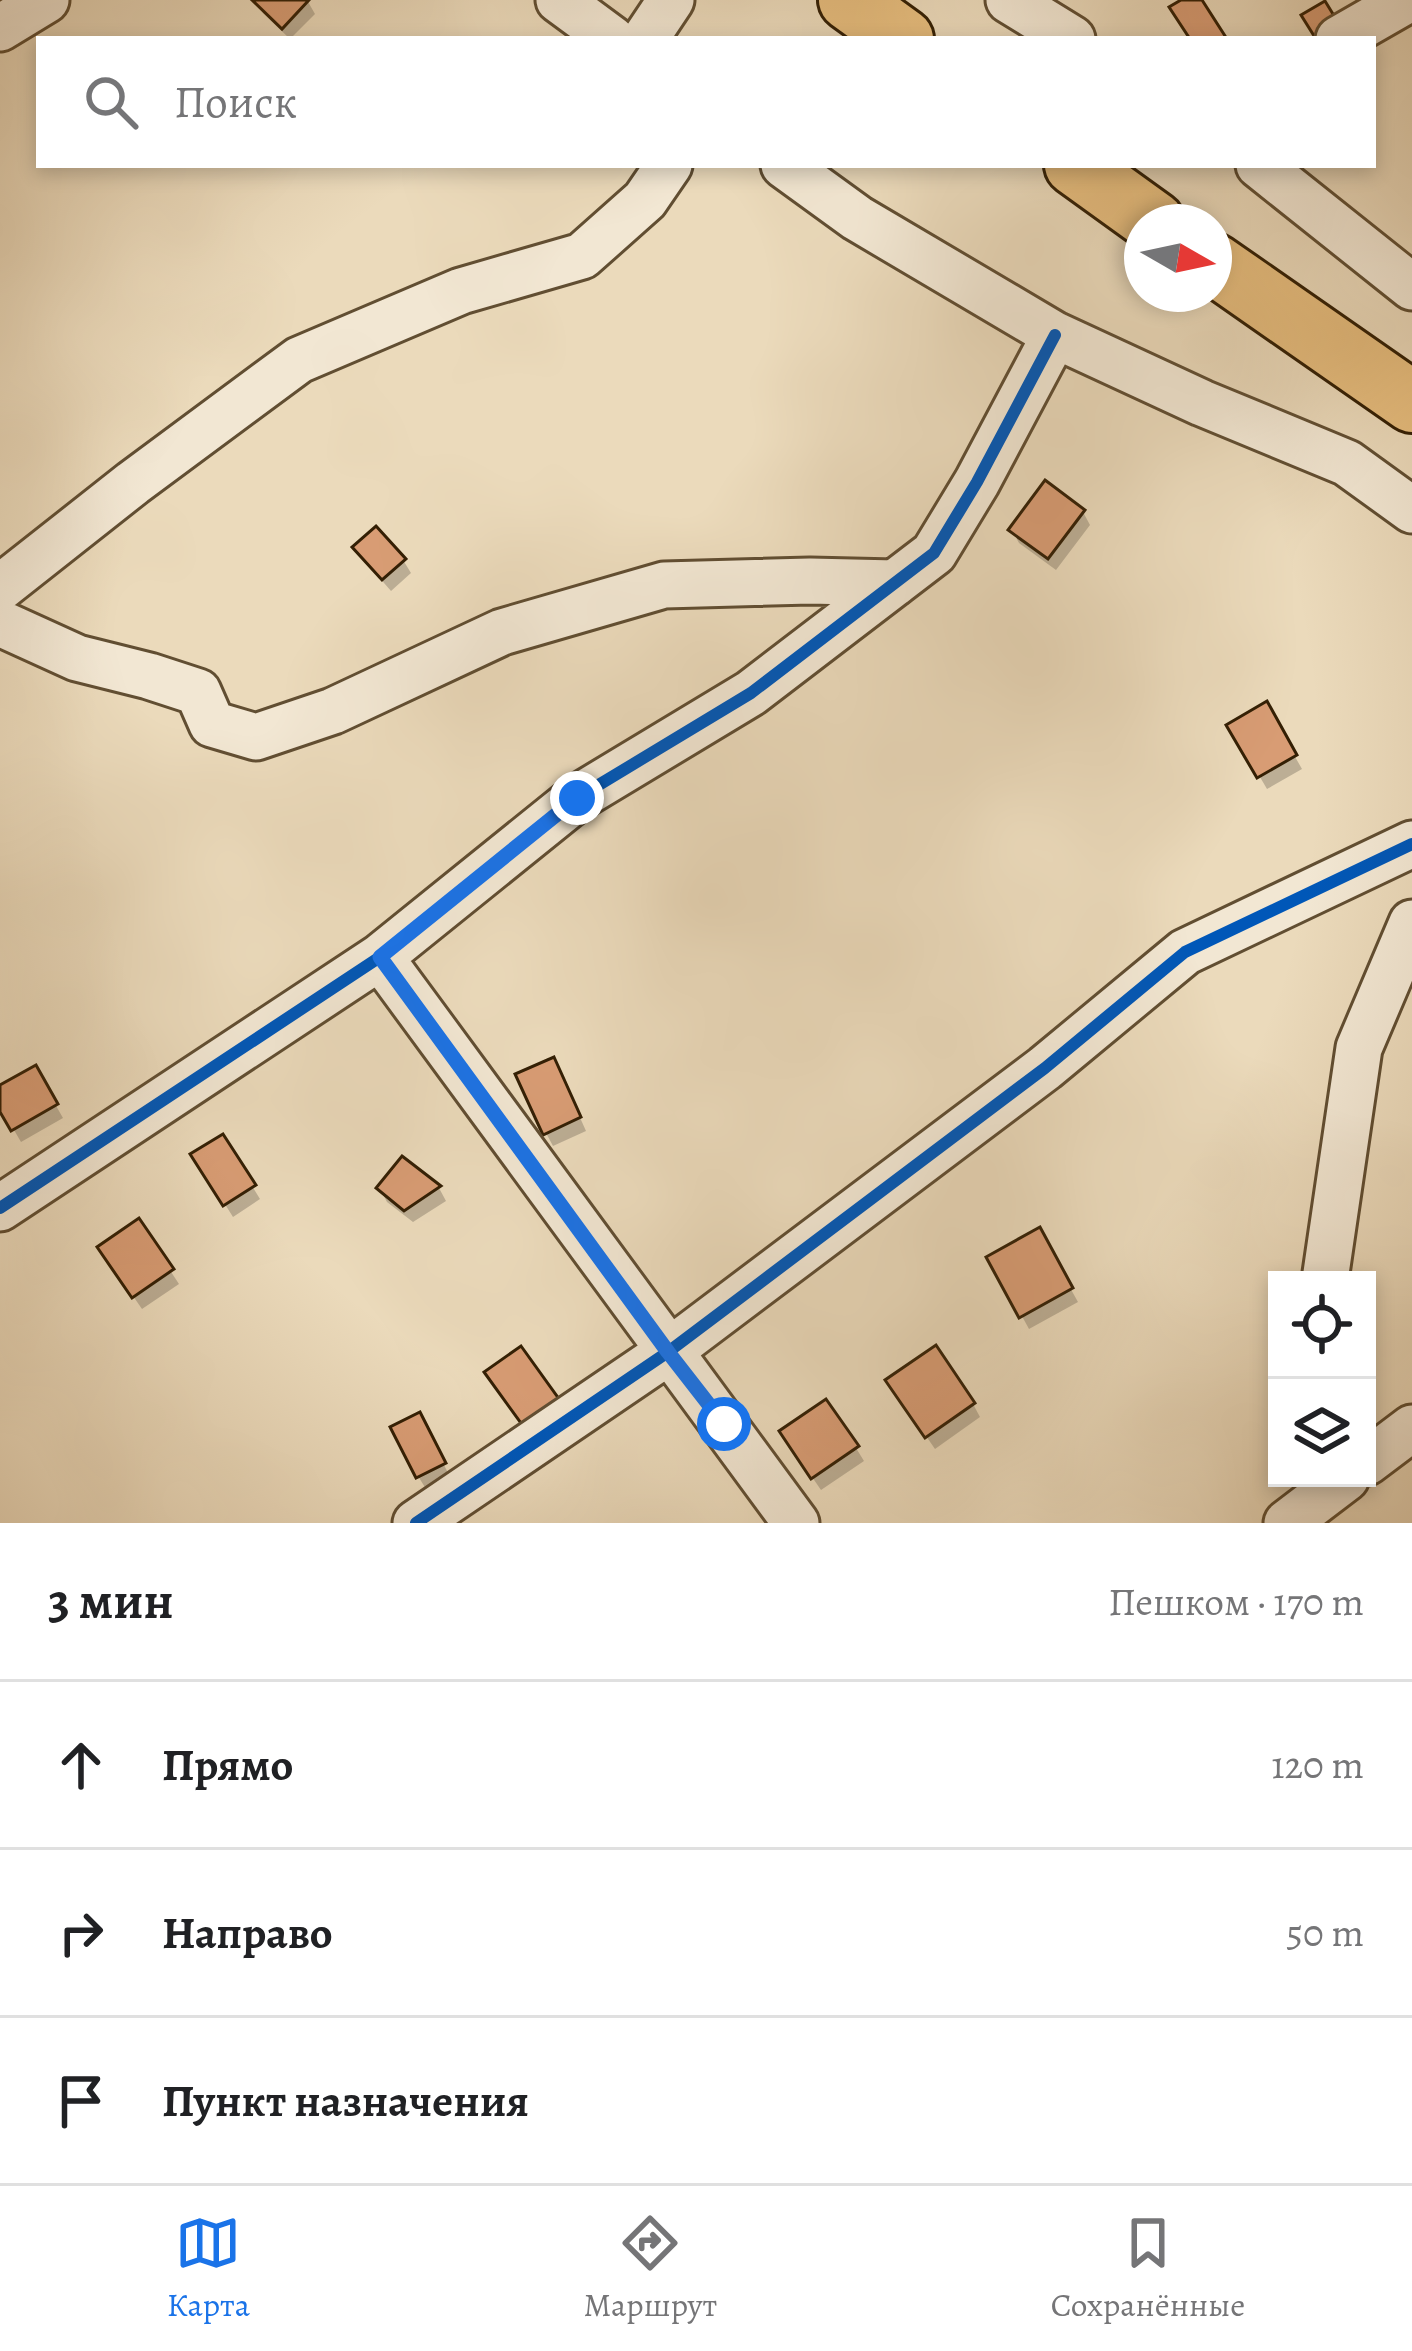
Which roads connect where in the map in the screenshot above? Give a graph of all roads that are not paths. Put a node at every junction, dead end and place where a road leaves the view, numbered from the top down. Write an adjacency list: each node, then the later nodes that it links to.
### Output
1 (46, 0): 7 (street)
2 (559, 0): 8 (street)
3 (671, 0): 9 (street)
4 (850, 0): 10 (main road)
5 (1009, 0): 11 (street)
6 (1407, 0): 12 (street)
7 (0, 28)
8 (608, 36)
9 (647, 36)
10 (899, 36)
11 (1067, 36)
12 (1344, 36)
13 (667, 168): 24 (street)
14 (788, 168): 20 (street)
15 (1079, 168): 17 (main road)
16 (1262, 168): 19 (street)
17 (1129, 204)
18 (1232, 277): 21 (main road)
19 (1412, 286)
20 (1055, 334): 22 (street); 23 (street)
21 (1412, 402)
22 (1412, 510)
23 (896, 583): 25 (street); 28 (street)
24 (0, 588)
25 (0, 623)
26 (1412, 844): 31 (street)
27 (1412, 923): 30 (street)
28 (380, 957): 29 (street); 31 (street)
29 (0, 1208)
30 (1326, 1271)
31 (668, 1352): 36 (street); 37 (street)
32 (1412, 1428): 33 (street)
33 (1376, 1455)
34 (1329, 1487): 35 (street)
35 (1294, 1506)
36 (416, 1523)
37 (796, 1523)

